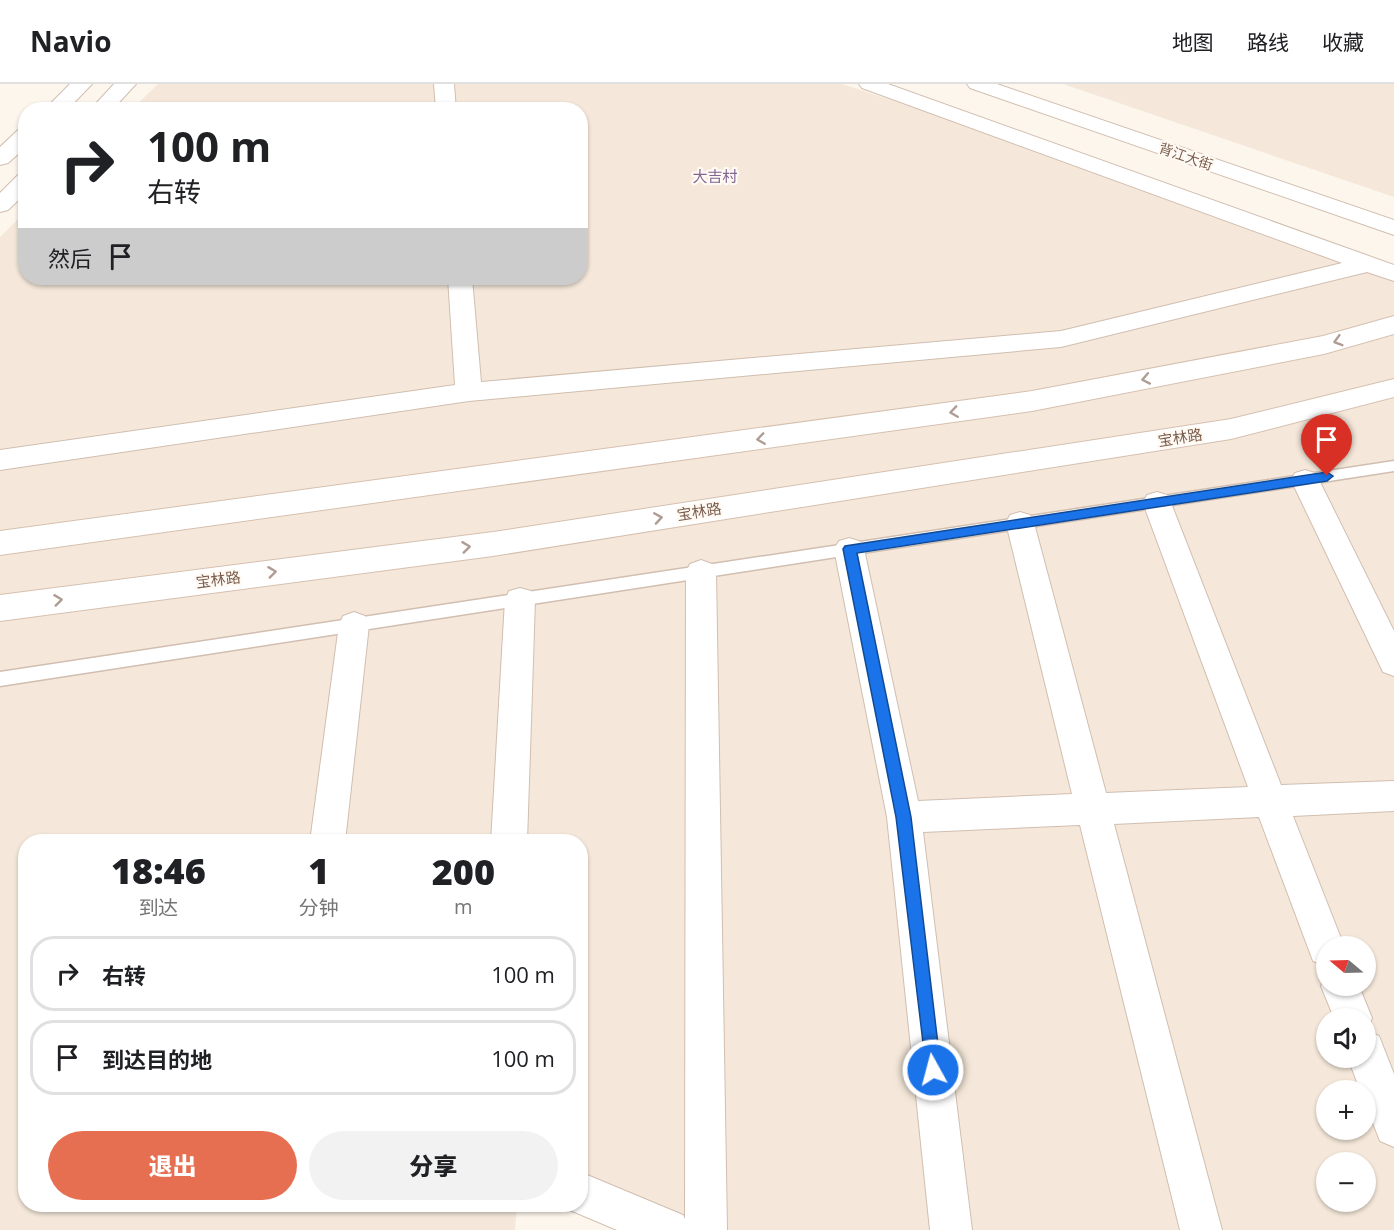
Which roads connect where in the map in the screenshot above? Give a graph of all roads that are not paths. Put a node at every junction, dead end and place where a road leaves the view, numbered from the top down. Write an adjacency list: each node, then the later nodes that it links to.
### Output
1 (82, 84): 6 (street)
2 (126, 84): 7 (street)
3 (444, 84): 8 (street)
4 (869, 84): 14 (street)
5 (977, 84): 13 (street, 背江大街)
6 (63, 102)
7 (108, 102)
8 (445, 102)
9 (18, 142): 10 (street)
10 (0, 158)
11 (18, 188): 12 (street)
12 (0, 205)
13 (1392, 224)
14 (1368, 264): 15 (street); 19 (street)
15 (1394, 273)
16 (461, 285): 19 (street)
17 (1394, 326): 25 (main road, one-way to 25)
18 (1394, 388): 29 (main road, 宝林路, one-way to 18)
19 (469, 392): 20 (street)
20 (0, 460)
21 (1394, 466): 22 (lane)
22 (1305, 480): 23 (lane); 31 (street)
23 (1157, 503): 24 (lane); 34 (street)
24 (1020, 524): 26 (lane); 35 (street)
25 (0, 543)
26 (849, 549): 27 (lane); 36 (street)
27 (701, 572): 28 (lane); 44 (street)
28 (520, 600): 30 (lane); 38 (street)
29 (0, 608)
30 (354, 625): 32 (lane); 37 (street)
31 (1394, 663)
32 (0, 680)
33 (1394, 796): 34 (street)
34 (1270, 801): 35 (street); 39 (street)
35 (1094, 809): 36 (street); 46 (street)
36 (904, 817): 45 (street)
37 (328, 834)
38 (509, 834)
39 (1321, 936)
40 (1372, 1068): 41 (street)
41 (1394, 1127)
42 (588, 1196): 43 (street)
43 (668, 1230)
44 (706, 1230)
45 (951, 1230)
46 (1202, 1230)

